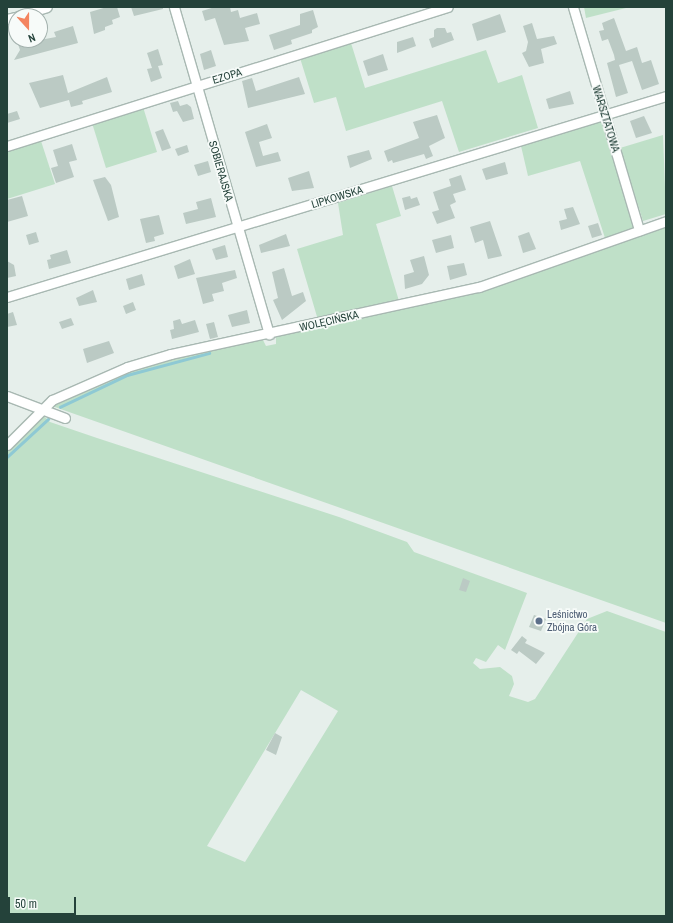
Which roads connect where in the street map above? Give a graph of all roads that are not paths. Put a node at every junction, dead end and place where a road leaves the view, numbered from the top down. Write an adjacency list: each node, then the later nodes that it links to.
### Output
1 (174, 7): 4 (street, SOBIERAJSKA)
2 (448, 7): 4 (street, EZOPA)
3 (573, 7): 6 (street, WARSZTATOWA)
4 (196, 85): 7 (street, EZOPA); 9 (street, SOBIERAJSKA)
5 (666, 96): 6 (street, LIPKOWSKA)
6 (605, 114): 9 (street, LIPKOWSKA); 10 (street, WARSZTATOWA)
7 (7, 146)
8 (666, 221): 10 (street, WOLĘCIŃSKA)
9 (237, 227): 11 (street, LIPKOWSKA); 12 (street, SOBIERAJSKA)
10 (639, 230): 12 (street, WOLĘCIŃSKA)
11 (7, 296)
12 (269, 334): 16 (street, WOLĘCIŃSKA)
13 (7, 396): 14 (street)
14 (18, 401): 15 (street); 16 (street)
15 (7, 406)
16 (44, 409): 17 (street); 18 (street, WOLĘCIŃSKA)
17 (65, 418)
18 (7, 445)

